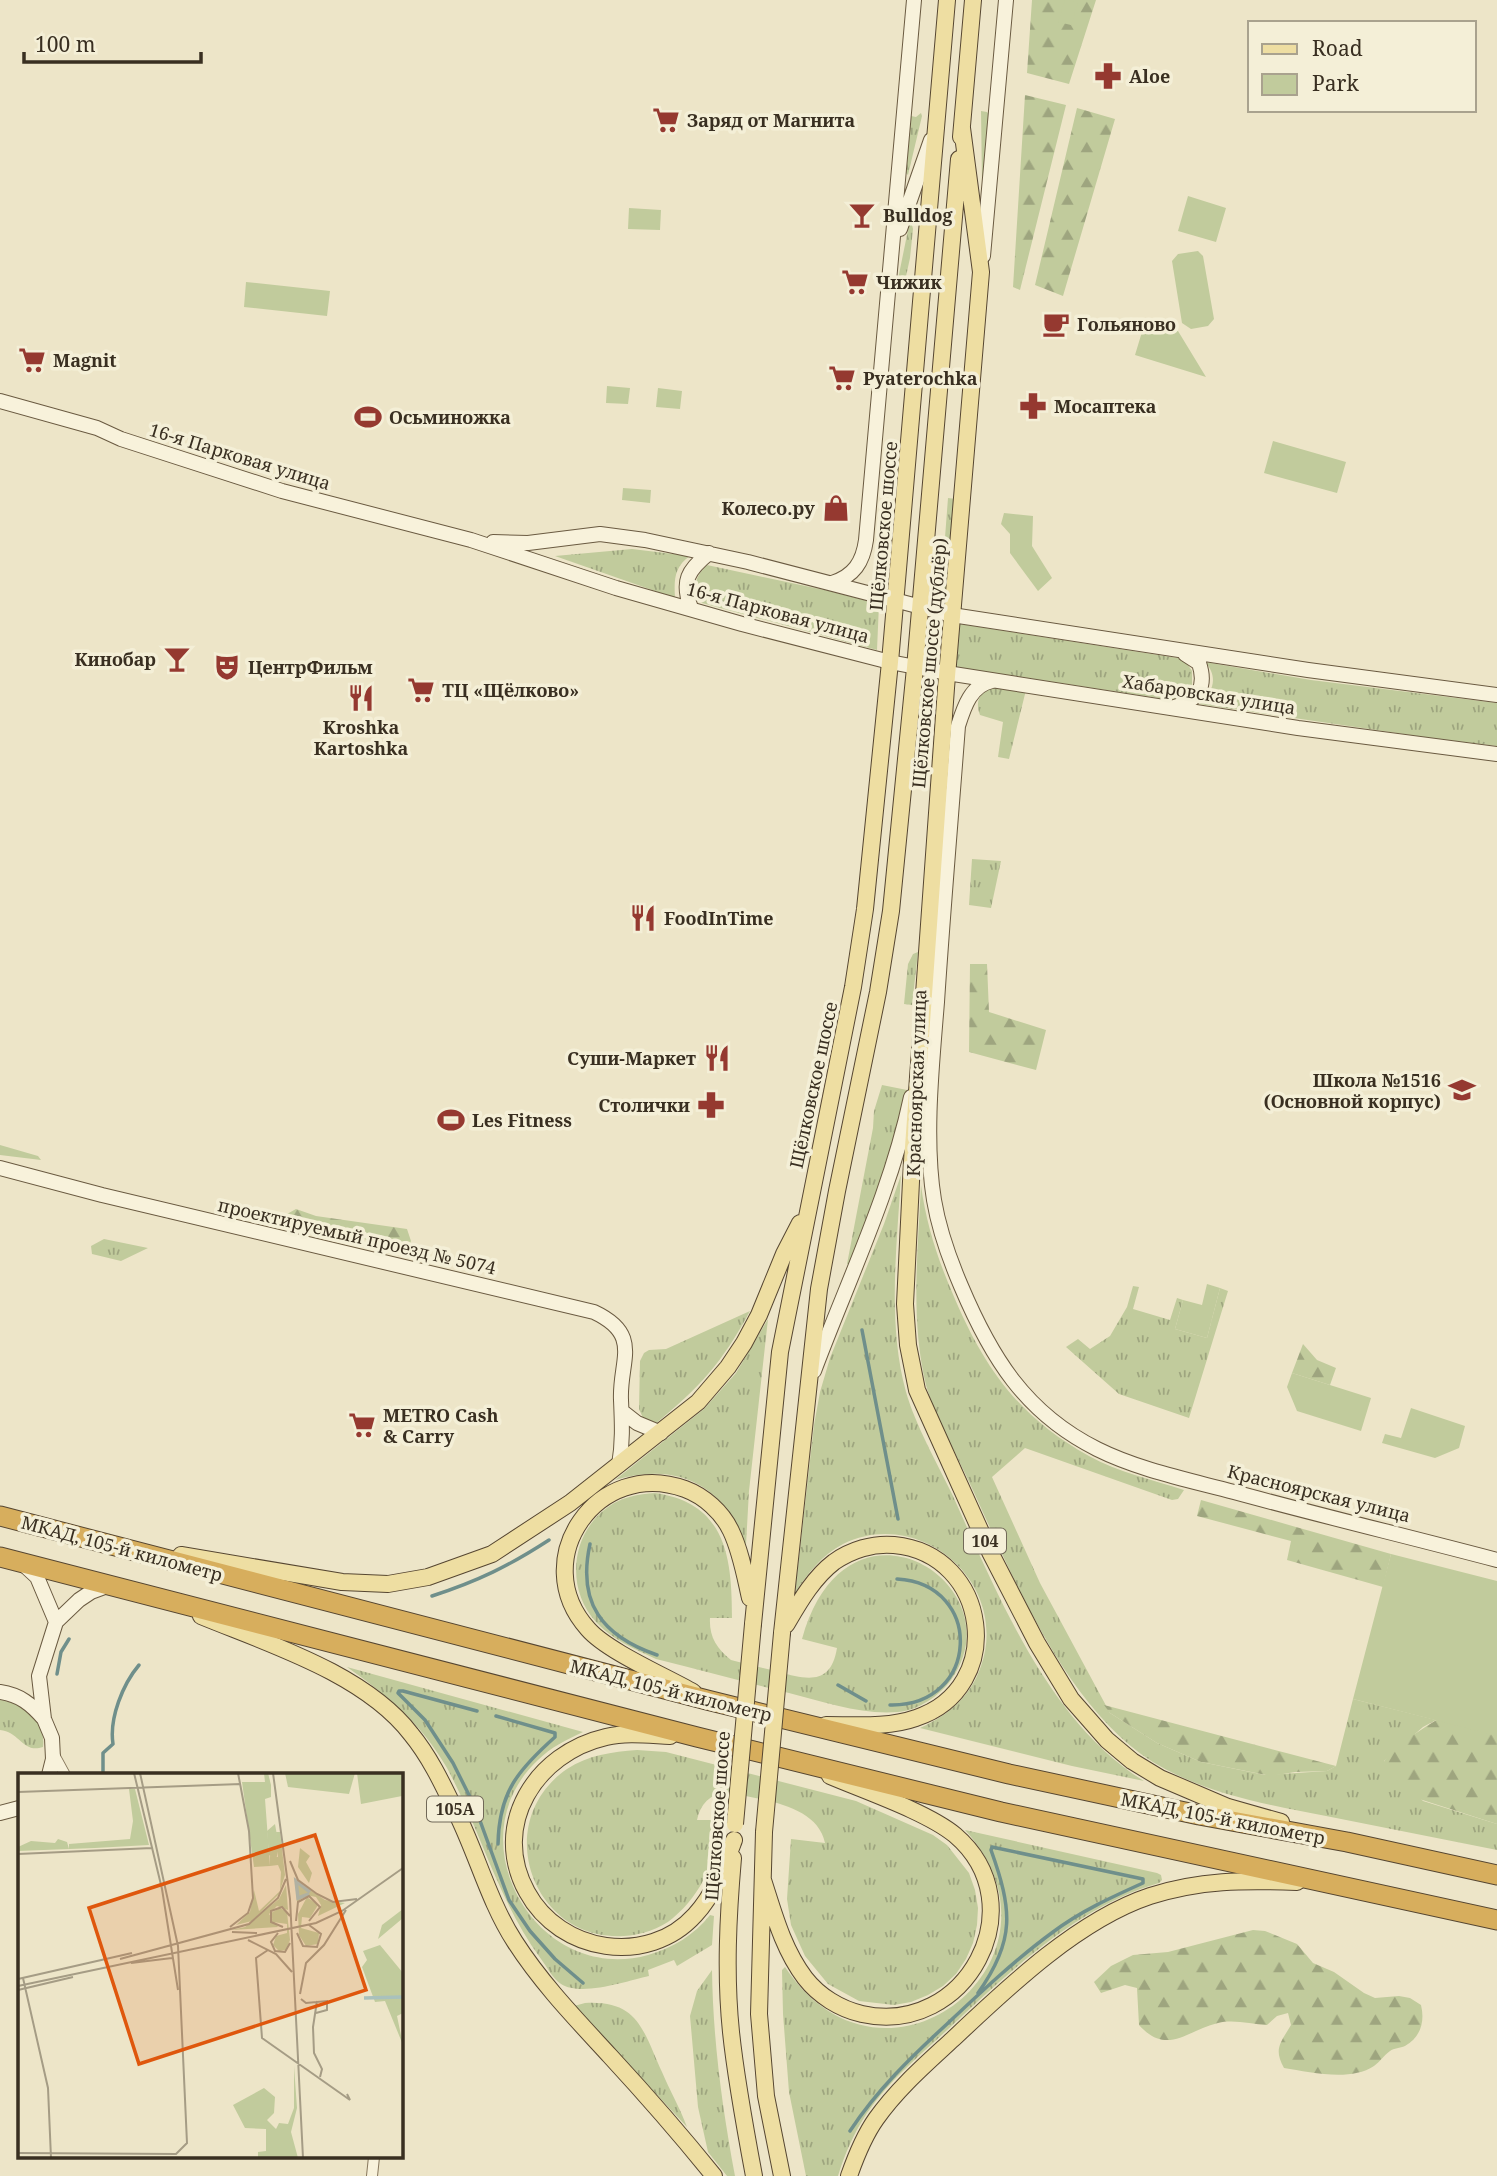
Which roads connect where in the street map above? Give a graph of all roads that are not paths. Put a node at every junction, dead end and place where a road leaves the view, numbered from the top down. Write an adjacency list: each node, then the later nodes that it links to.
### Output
1 (914, 0): 7 (main road)
2 (947, 0): 5 (main road, Щёлковское шоссе)
3 (973, 0): 6 (main road)
4 (1006, 0): 8 (main road, Щёлковское шоссе (дублёр))
5 (936, 125): 7 (main road); 13 (main road, Щёлковское шоссе)
6 (962, 128): 8 (main road, Щёлковское шоссе (дублёр)); 15 (main road)
7 (891, 264): 12 (main road)
8 (981, 272): 16 (main road, Щёлковское шоссе (дублёр))
9 (0, 401): 10 (main road, 16-я Парковая улица)
10 (471, 540): 11 (main road, 16-я Парковая улица); 14 (main road, 16-я Парковая улица)
11 (709, 553): 12 (main road, 16-я Парковая улица); 14 (main road)
12 (831, 583): 13 (main road, 16-я Парковая улица)
13 (895, 600): 15 (main road, 16-я Парковая улица); 18 (main road, Щёлковское шоссе)
14 (691, 608): 18 (main road, 16-я Парковая улица)
15 (920, 608): 16 (main road); 19 (main road)
16 (952, 615): 17 (main road); 20 (main road, Щёлковское шоссе (дублёр))
17 (1177, 650): 22 (main road); 23 (main road)
18 (890, 662): 19 (main road, 16-я Парковая улица); 27 (main road, Щёлковское шоссе)
19 (915, 668): 20 (main road, Хабаровская улица); 28 (main road)
20 (947, 673): 21 (main road, Хабаровская улица); 25 (main road, Щёлковское шоссе (дублёр))
21 (993, 681): 23 (main road, Хабаровская улица); 35 (main road, Красноярская улица)
22 (1497, 695)
23 (1169, 708): 24 (main road, Хабаровская улица)
24 (1497, 754)
25 (919, 1059): 28 (main road); 55 (main road, 104)
26 (0, 1168): 29 (main road, проектируемый проезд № 5074)
27 (808, 1209): 30 (main road); 39 (main road, Щёлковское шоссе)
28 (807, 1388): 41 (main road)
29 (623, 1412): 30 (main road); 31 (main road, проектируемый проезд № 5074)
30 (661, 1433): 31 (main road)
31 (619, 1465): 33 (main road)
32 (0, 1516): 33 (highway, МКАД, 105-й километр)
33 (85, 1539): 44 (highway, МКАД, 105-й километр)
34 (0, 1557): 36 (highway)
35 (1497, 1560)
36 (22, 1563): 37 (highway); 40 (main road)
37 (110, 1585): 38 (highway); 40 (main road)
38 (153, 1596): 47 (highway); 62 (main road, 105A)
39 (753, 1621): 44 (main road); 54 (main road, Щёлковское шоссе, bridge)
40 (56, 1622): 42 (main road)
41 (783, 1632): 46 (main road); 57 (main road, bridge)
42 (39, 1676): 43 (main road); 45 (main road)
43 (7, 1693): 45 (main road)
44 (708, 1700): 46 (highway, МКАД, 105-й километр)
45 (44, 1719): 48 (main road)
46 (808, 1725): 55 (highway, МКАД, 105-й километр)
47 (697, 1737): 49 (highway); 54 (main road)
48 (53, 1753): 50 (main road); 51 (street)
49 (799, 1762): 57 (main road); 58 (highway)
50 (49, 1773)
51 (64, 1773)
52 (18, 1808): 53 (main road)
53 (0, 1814)
54 (734, 1832): 63 (main road, Щёлковское шоссе)
55 (1348, 1842): 56 (highway, МКАД, 105-й километр)
56 (1497, 1875)
57 (763, 1880): 64 (main road)
58 (1336, 1884): 59 (highway); 65 (main road)
59 (1497, 1920)
60 (374, 2158): 61 (street)
61 (372, 2176)
62 (714, 2176)
63 (754, 2176)
64 (782, 2176)
65 (849, 2176)

